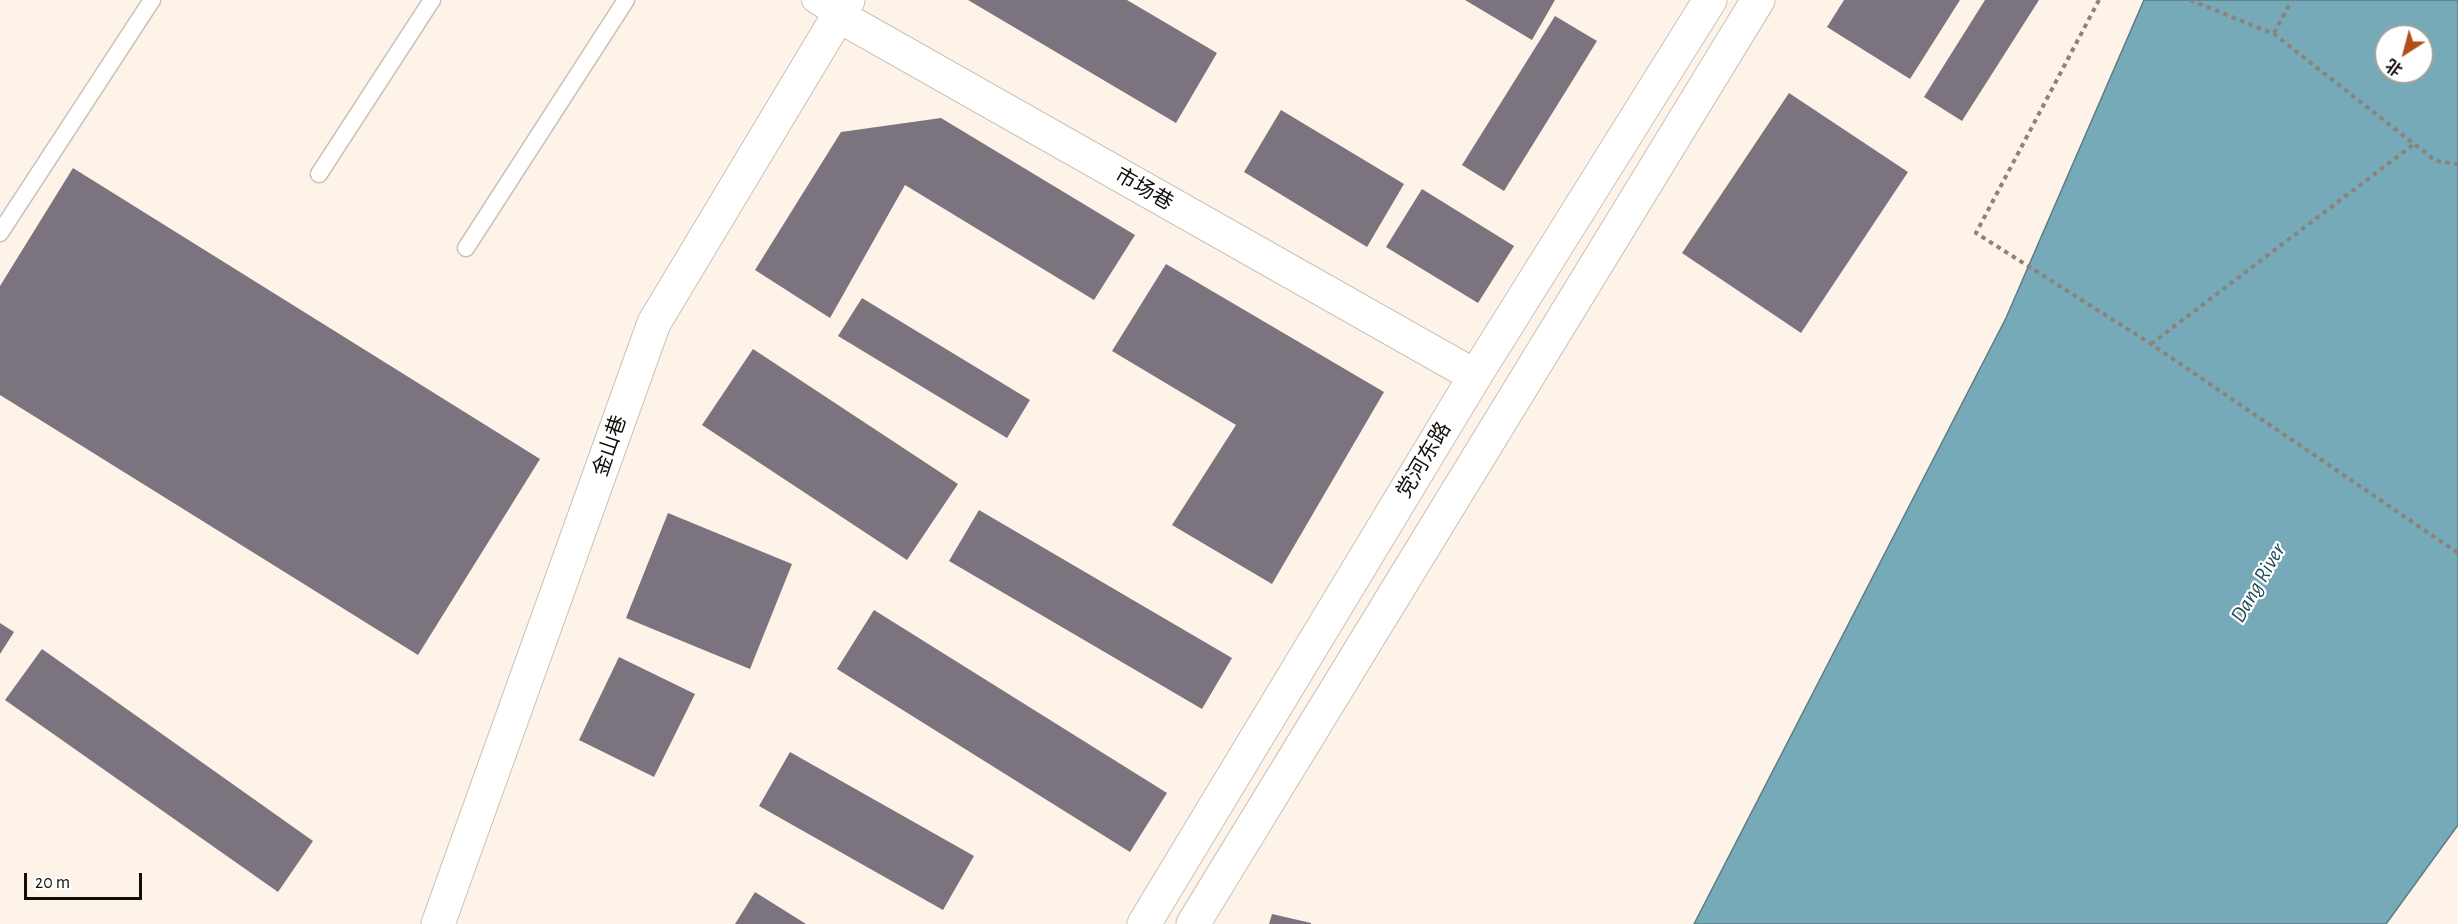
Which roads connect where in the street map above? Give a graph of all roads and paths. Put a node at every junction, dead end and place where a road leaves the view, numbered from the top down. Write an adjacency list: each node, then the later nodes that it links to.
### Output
1 (152, 0): 14 (lane)
2 (432, 0): 13 (lane)
3 (626, 0): 15 (lane)
4 (1710, 0): 17 (main road, 党河东路)
5 (1758, 0): 21 (main road)
6 (2099, 0): 16 (path)
7 (2190, 0): 10 (path)
8 (2292, 0): 10 (path)
9 (834, 5): 17 (main road, 市场巷); 19 (main road, 金山巷)
10 (2274, 33): 11 (path)
11 (2414, 144): 12 (path); 16 (path)
12 (2458, 164)
13 (319, 174)
14 (0, 233)
15 (466, 248)
16 (2151, 344): 18 (path)
17 (1475, 376): 20 (main road, 党河东路)
18 (2458, 553)
19 (438, 924)
20 (1144, 924)
21 (1193, 924)

